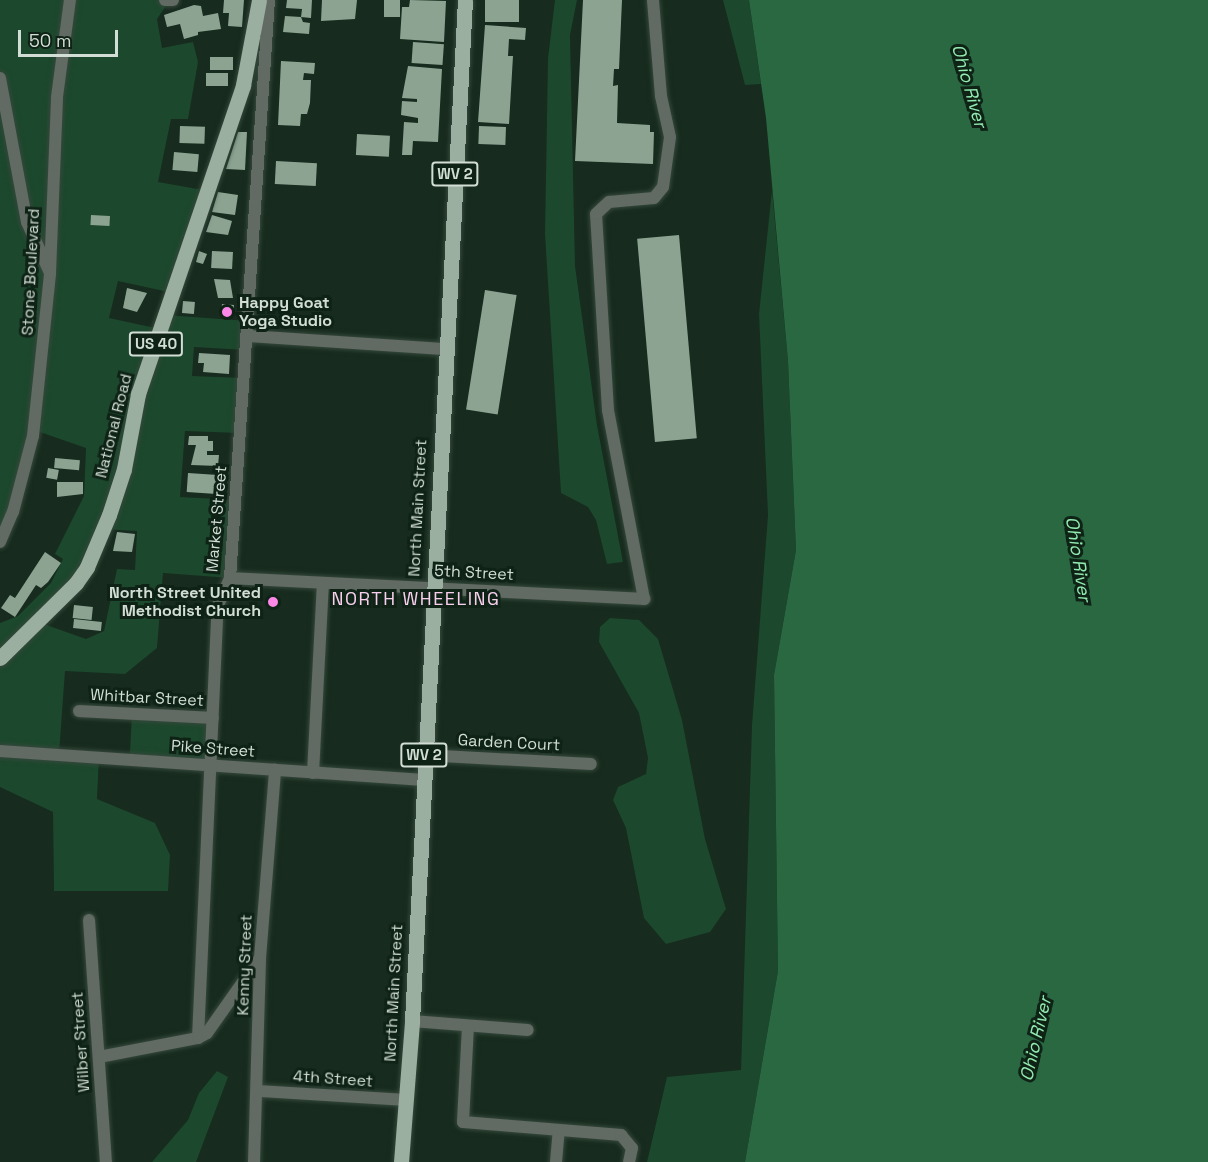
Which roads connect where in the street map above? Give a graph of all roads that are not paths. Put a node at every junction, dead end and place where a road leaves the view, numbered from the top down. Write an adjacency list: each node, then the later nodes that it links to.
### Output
1 (70, 0): 9 (street, Stone Boulevard)
2 (165, 0): 3 (street)
3 (173, 0)
4 (259, 0): 16 (main road, National Road / US 40)
5 (269, 0): 10 (street, Market Street)
6 (465, 0): 11 (main road, North Main Street / WV 2)
7 (653, 0): 15 (street, 5th Street)
8 (0, 78): 9 (street)
9 (50, 273): 12 (street, Stone Boulevard)
10 (247, 336): 11 (street); 13 (street, Market Street)
11 (446, 349): 15 (main road, North Main Street / WV 2)
12 (0, 542)
13 (230, 578): 14 (street, 5th Street); 18 (street, Market Street)
14 (323, 583): 15 (street, 5th Street); 24 (street)
15 (432, 588): 20 (main road, North Main Street / WV 2)
16 (0, 658)
17 (79, 711): 18 (street, Whitbar Street)
18 (213, 718): 22 (street, Market Street)
19 (0, 752): 22 (street, Pike Street)
20 (424, 755): 21 (street, Garden Court); 25 (main road, North Main Street / WV 2)
21 (591, 764)
22 (211, 766): 23 (street, Pike Street); 31 (street, Market Street)
23 (274, 770): 24 (street, Pike Street); 27 (street, Kenny Street)
24 (313, 773): 25 (street, Pike Street)
25 (424, 780): 28 (main road, North Main Street / WV 2)
26 (89, 920): 32 (street, Wilber Street)
27 (260, 958): 31 (street); 33 (street, Kenny Street)
28 (412, 1022): 29 (street); 34 (main road, North Main Street / WV 2)
29 (468, 1026): 30 (street); 35 (street)
30 (528, 1030)
31 (198, 1038): 32 (street)
32 (99, 1057): 36 (street, Wilber Street)
33 (259, 1091): 34 (street, 4th Street); 37 (street, Kenny Street)
34 (405, 1100): 38 (main road, North Main Street / WV 2)
35 (559, 1130): 39 (street); 40 (street)
36 (106, 1162)
37 (254, 1162)
38 (401, 1162)
39 (556, 1162)
40 (629, 1162)

